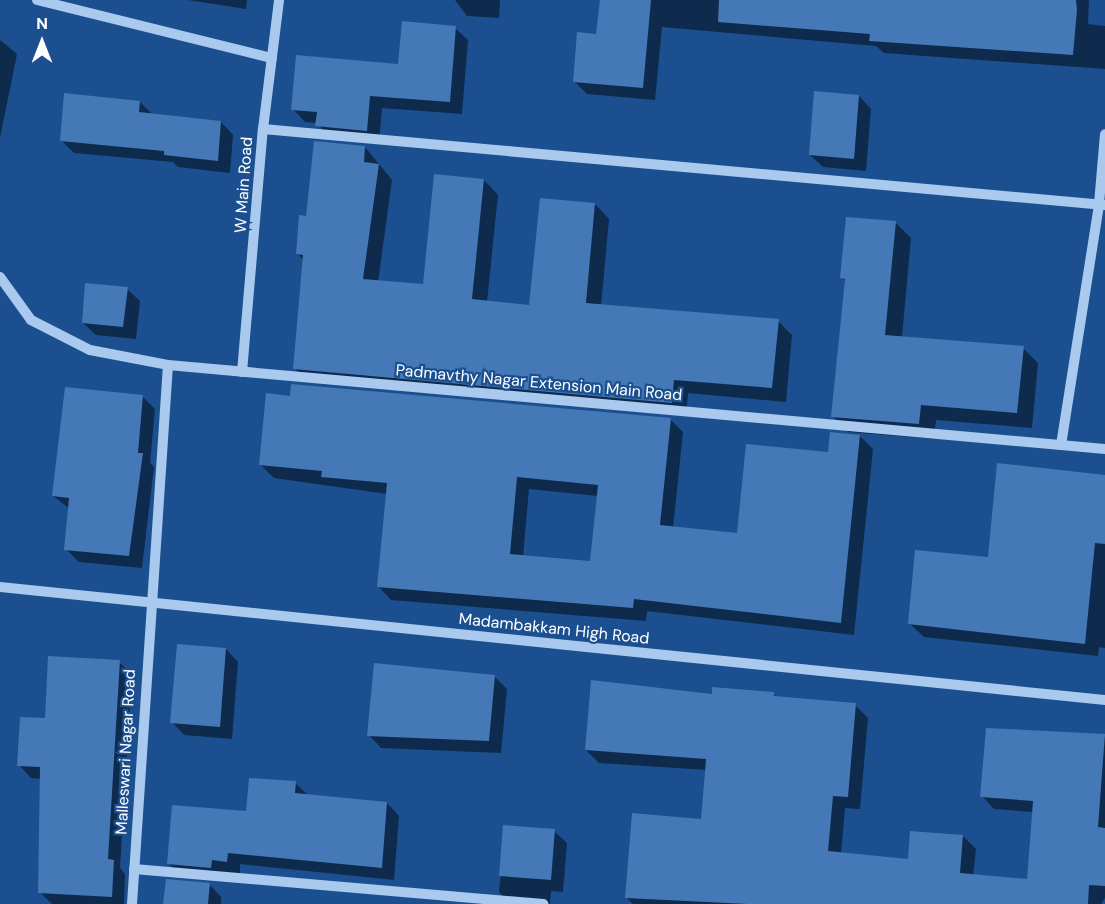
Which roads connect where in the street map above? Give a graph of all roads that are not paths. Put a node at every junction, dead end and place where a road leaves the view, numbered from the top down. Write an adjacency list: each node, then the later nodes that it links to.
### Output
1 (37, 0): 3 (street)
2 (279, 0): 3 (street, W Main Road)
3 (272, 58): 4 (street, W Main Road)
4 (263, 129): 6 (street); 9 (street, W Main Road)
5 (1105, 134): 6 (street)
6 (1102, 204): 10 (street)
7 (0, 277): 8 (street, Padmavthy Nagar Extension Main Road)
8 (168, 365): 9 (street, Padmavthy Nagar Extension Main Road); 13 (street, Malleswari Nagar Road)
9 (242, 372): 10 (street, Padmavthy Nagar Extension Main Road)
10 (1061, 444): 11 (street, Padmavthy Nagar Extension Main Road)
11 (1105, 449)
12 (0, 587): 13 (street, Madambakkam High Road)
13 (150, 602): 14 (street, Madambakkam High Road); 15 (street, Malleswari Nagar Road)
14 (1105, 700)
15 (134, 869): 16 (street, Malleswari Nagar Road); 17 (street)
16 (132, 904)
17 (544, 904)

